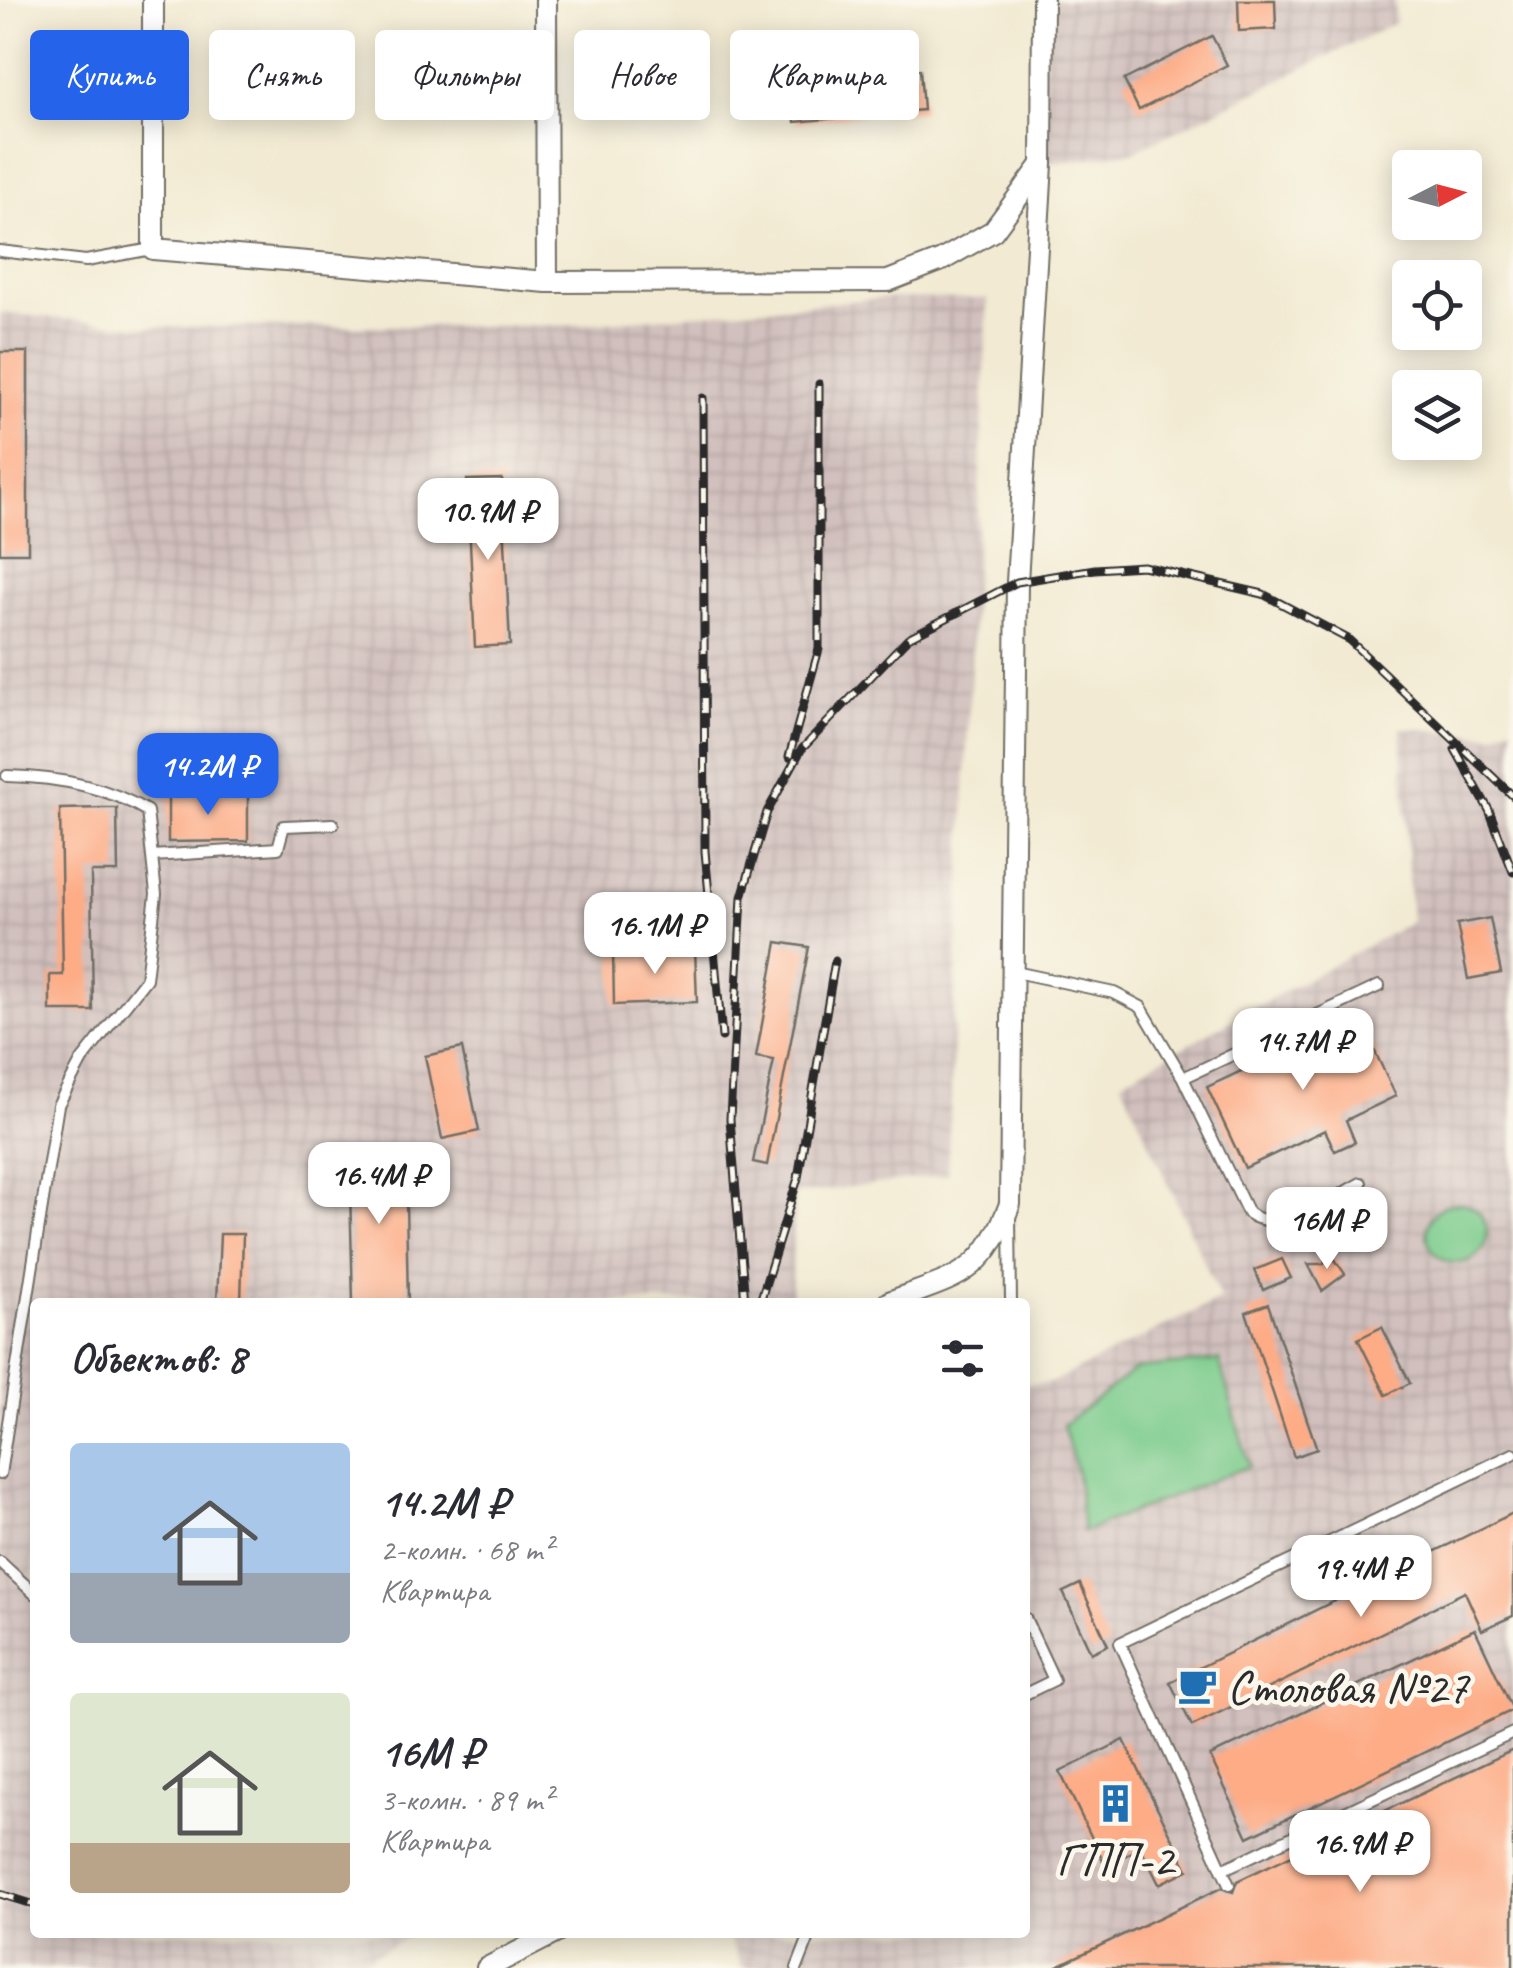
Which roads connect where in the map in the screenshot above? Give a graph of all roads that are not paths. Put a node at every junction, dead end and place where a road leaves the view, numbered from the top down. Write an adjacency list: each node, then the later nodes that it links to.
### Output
1 (153, 0): 5 (street)
2 (546, 0): 7 (street)
3 (1043, 0): 4 (street)
4 (1042, 164): 7 (street); 11 (street)
5 (153, 249): 6 (lane); 7 (street)
6 (0, 251)
7 (546, 282)
8 (7, 776): 10 (lane)
9 (332, 824): 10 (lane)
10 (152, 856): 19 (lane)
11 (1015, 972): 13 (lane); 15 (street)
12 (1379, 986): 13 (lane)
13 (1183, 1078): 14 (lane)
14 (1361, 1183)
15 (1010, 1204): 16 (street); 17 (lane)
16 (899, 1298)
17 (1011, 1298)
18 (1513, 1454): 25 (lane)
19 (0, 1474)
20 (0, 1562): 21 (lane)
21 (30, 1589)
22 (1030, 1629): 23 (lane)
23 (1030, 1692)
24 (1513, 1733): 25 (lane)
25 (1222, 1870): 26 (lane)
26 (1229, 1884)
27 (545, 1938): 29 (street)
28 (808, 1938): 30 (lane)
29 (487, 1968)
30 (796, 1968)

